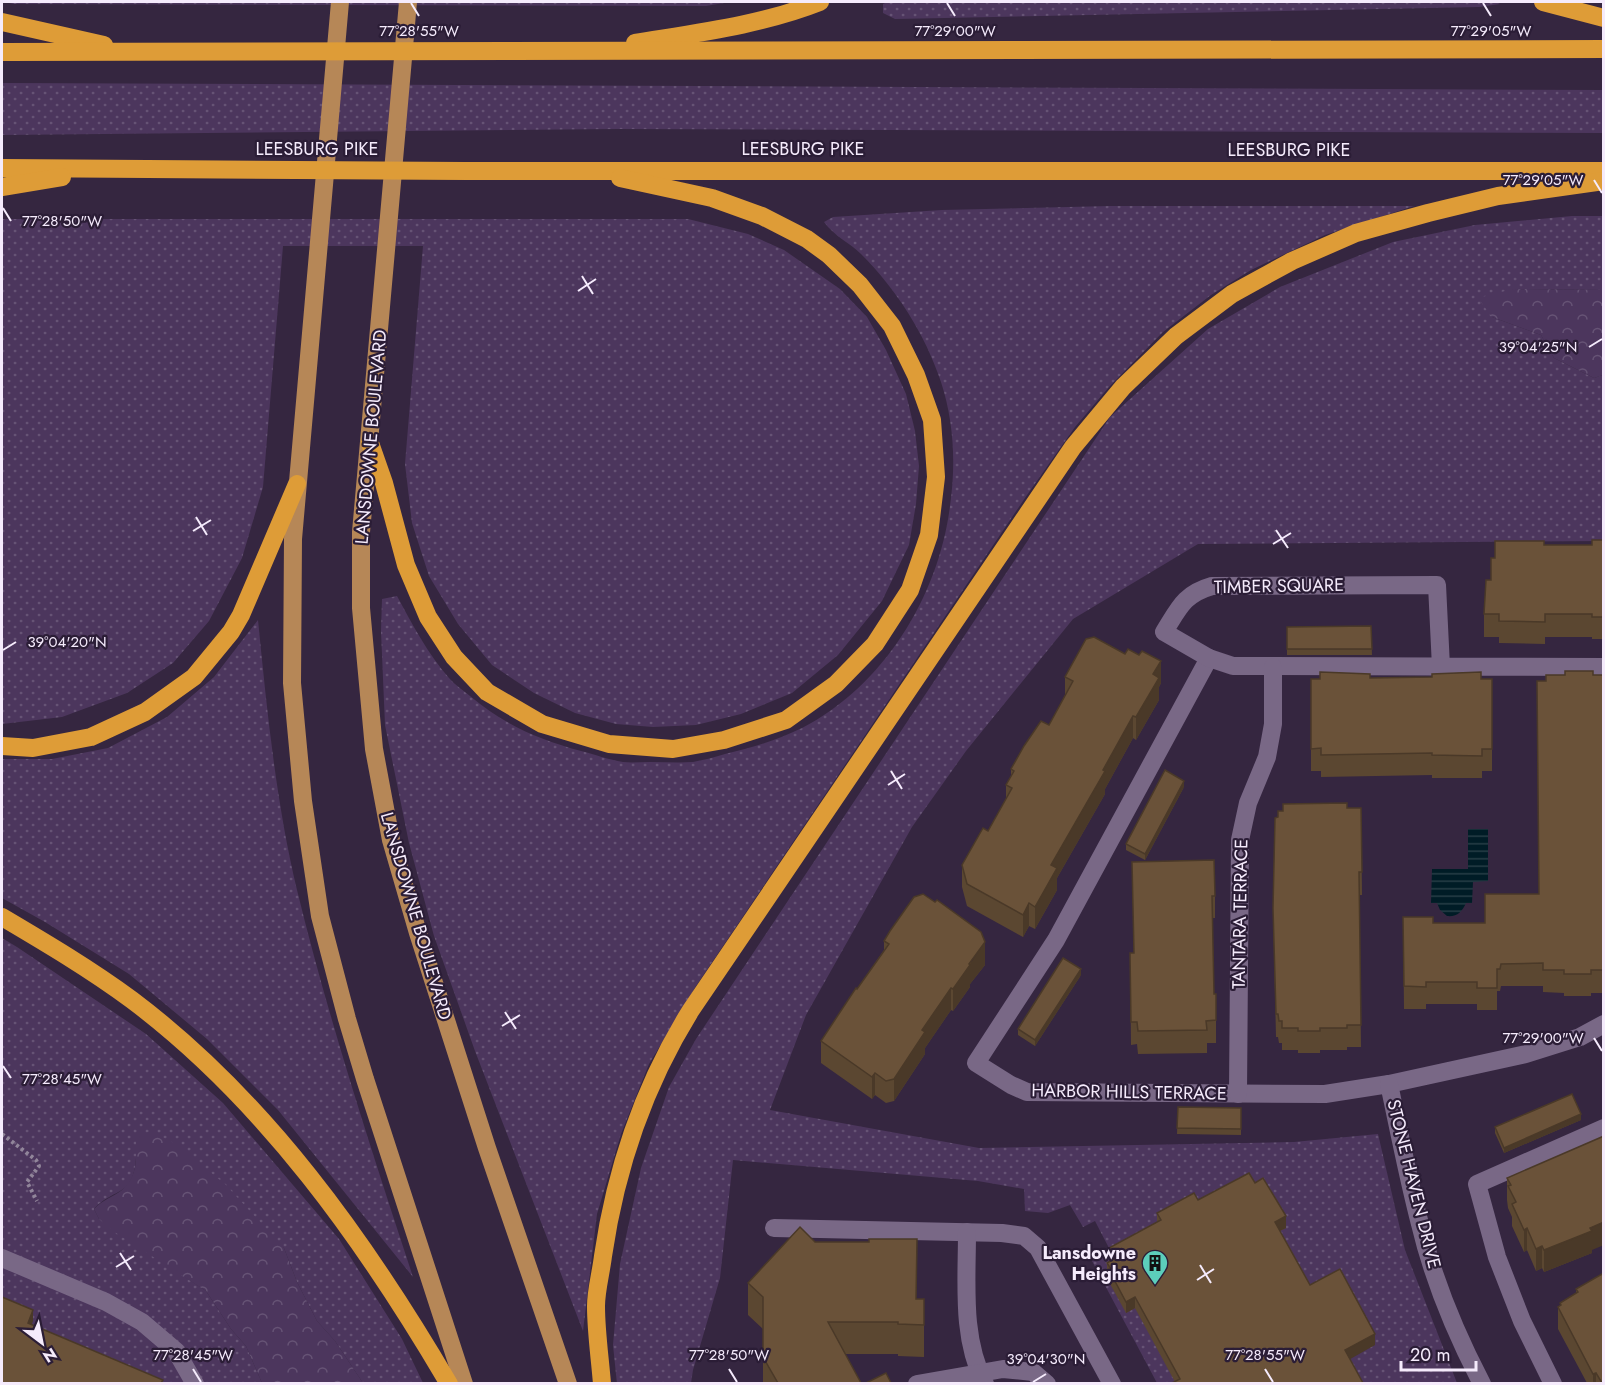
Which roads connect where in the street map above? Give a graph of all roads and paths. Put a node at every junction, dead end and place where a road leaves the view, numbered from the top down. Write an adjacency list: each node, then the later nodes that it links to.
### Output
1 (339, 2): 18 (main road)
2 (408, 2): 17 (main road, LANSDOWNE BOULEVARD)
3 (820, 2): 9 (highway)
4 (1543, 2): 5 (highway)
5 (1604, 18)
6 (2, 22): 10 (highway)
7 (1604, 49): 9 (highway)
8 (2, 52): 10 (highway)
9 (571, 52): 10 (highway)
10 (141, 53)
11 (2, 168): 12 (highway, LEESBURG PIKE)
12 (116, 168): 13 (highway, LEESBURG PIKE); 16 (highway)
13 (586, 170): 14 (highway, LEESBURG PIKE); 17 (highway)
14 (1604, 171)
15 (1604, 181): 39 (highway)
16 (2, 187)
17 (370, 443): 38 (main road, LANSDOWNE BOULEVARD)
18 (297, 484): 23 (highway); 37 (main road)
19 (1209, 658): 20 (street, TIMBER SQUARE); 21 (street, TIMBER SQUARE); 27 (street, HARBOR HILLS TERRACE)
20 (1273, 667): 21 (street, TIMBER SQUARE); 27 (street, TANTARA TERRACE)
21 (1441, 667): 22 (street, TIMBER SQUARE)
22 (1604, 667)
23 (2, 746)
24 (2, 917): 36 (highway)
25 (1604, 1024): 26 (street, HARBOR HILLS TERRACE)
26 (1389, 1084): 27 (street, HARBOR HILLS TERRACE); 43 (street, STONE HAVEN DRIVE)
27 (1238, 1094)
28 (1604, 1128): 44 (street)
29 (2, 1134): 30 (path)
30 (37, 1201)
31 (774, 1228): 32 (street)
32 (967, 1232): 34 (street); 42 (street)
33 (2, 1258): 35 (street)
34 (982, 1378): 40 (street); 41 (street)
35 (195, 1383)
36 (449, 1383)
37 (464, 1383)
38 (568, 1383)
39 (602, 1383)
40 (917, 1383)
41 (1047, 1383)
42 (1112, 1383)
43 (1482, 1383)
44 (1553, 1383)

